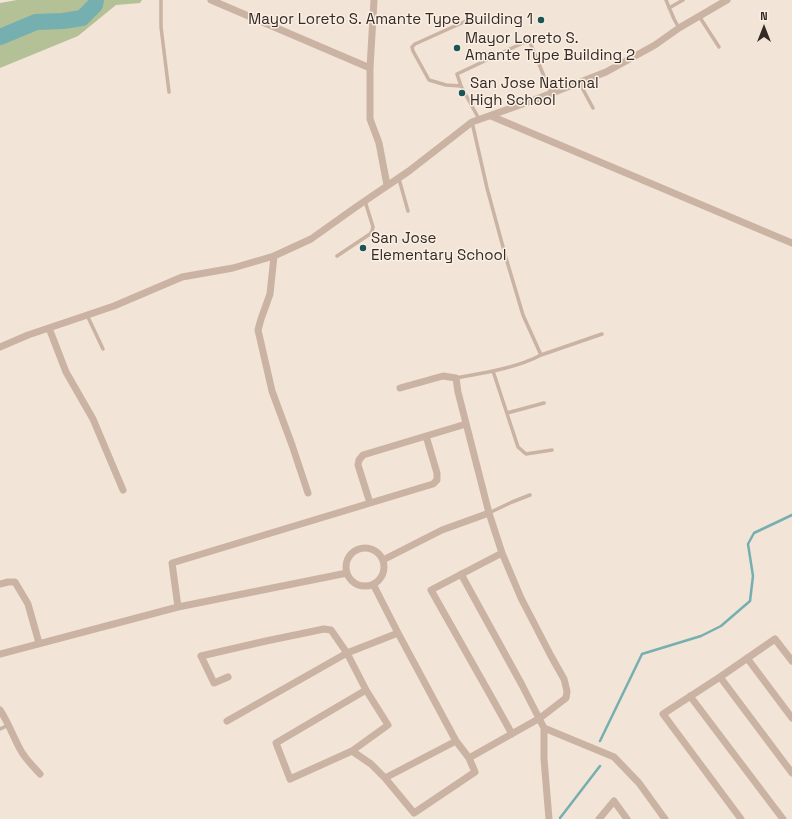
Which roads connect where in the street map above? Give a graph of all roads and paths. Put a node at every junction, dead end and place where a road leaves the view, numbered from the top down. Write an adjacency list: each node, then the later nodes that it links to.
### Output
1 (161, 0): 15 (lane)
2 (211, 0): 12 (street)
3 (374, 0): 12 (street)
4 (666, 0): 7 (lane)
5 (683, 0): 7 (lane)
6 (727, 0): 8 (street)
7 (669, 8): 10 (lane)
8 (699, 16): 10 (street); 11 (lane)
9 (474, 17): 14 (lane)
10 (679, 28): 13 (street)
11 (719, 47)
12 (370, 68): 21 (street)
13 (579, 82): 16 (street); 17 (lane)
14 (461, 86): 16 (lane); 19 (lane)
15 (169, 92)
16 (551, 93): 18 (street)
17 (593, 108)
18 (491, 116): 19 (street); 24 (street)
19 (475, 121): 20 (street); 32 (lane)
20 (399, 178): 21 (street); 23 (lane)
21 (387, 185): 22 (street)
22 (365, 200): 25 (street); 26 (lane)
23 (408, 211)
24 (792, 243)
25 (274, 256): 27 (street); 42 (street)
26 (337, 256)
27 (87, 315): 28 (street); 31 (lane)
28 (49, 328): 30 (street); 41 (street)
29 (602, 334): 32 (lane)
30 (0, 348)
31 (103, 349)
32 (541, 355): 33 (lane)
33 (493, 371): 34 (lane); 37 (lane)
34 (456, 378): 35 (street); 38 (street)
35 (400, 388)
36 (544, 403): 37 (lane)
37 (507, 413): 40 (lane)
38 (466, 424): 39 (street); 45 (street)
39 (426, 436): 44 (street); 44 (street)
40 (552, 450)
41 (123, 490)
42 (308, 493)
43 (530, 495): 45 (lane)
44 (370, 503): 52 (street)
45 (489, 513): 46 (street); 47 (street)
46 (502, 553): 49 (street); 64 (street)
47 (383, 560): 48 (street); 51 (street)
48 (347, 573): 51 (street); 52 (street)
49 (461, 574): 64 (street); 70 (street)
50 (0, 584): 54 (street)
51 (373, 584): 53 (street)
52 (178, 607): 54 (street)
53 (398, 633): 55 (street); 71 (street)
54 (39, 644): 56 (street)
55 (347, 653): 59 (street); 61 (street); 66 (street)
56 (0, 654)
57 (747, 658): 58 (street); 60 (street); 65 (street)
58 (792, 661)
59 (228, 677)
60 (720, 677): 62 (street); 74 (street)
61 (366, 690): 72 (street); 72 (street)
62 (690, 696): 82 (street); 83 (street)
63 (0, 710): 67 (street)
64 (540, 718): 68 (street); 70 (street)
65 (792, 718)
66 (227, 721)
67 (9, 725): 69 (lane); 75 (street)
68 (544, 728): 78 (street); 81 (street)
69 (0, 729)
70 (512, 734): 73 (street)
71 (456, 741): 73 (street); 76 (street)
72 (352, 751): 76 (street)
73 (469, 758): 77 (street)
74 (792, 773)
75 (40, 774)
76 (385, 778): 77 (street)
77 (416, 816)
78 (549, 819)
79 (599, 819): 80 (street)
80 (627, 819)
81 (664, 819)
82 (741, 819)
83 (783, 819)

